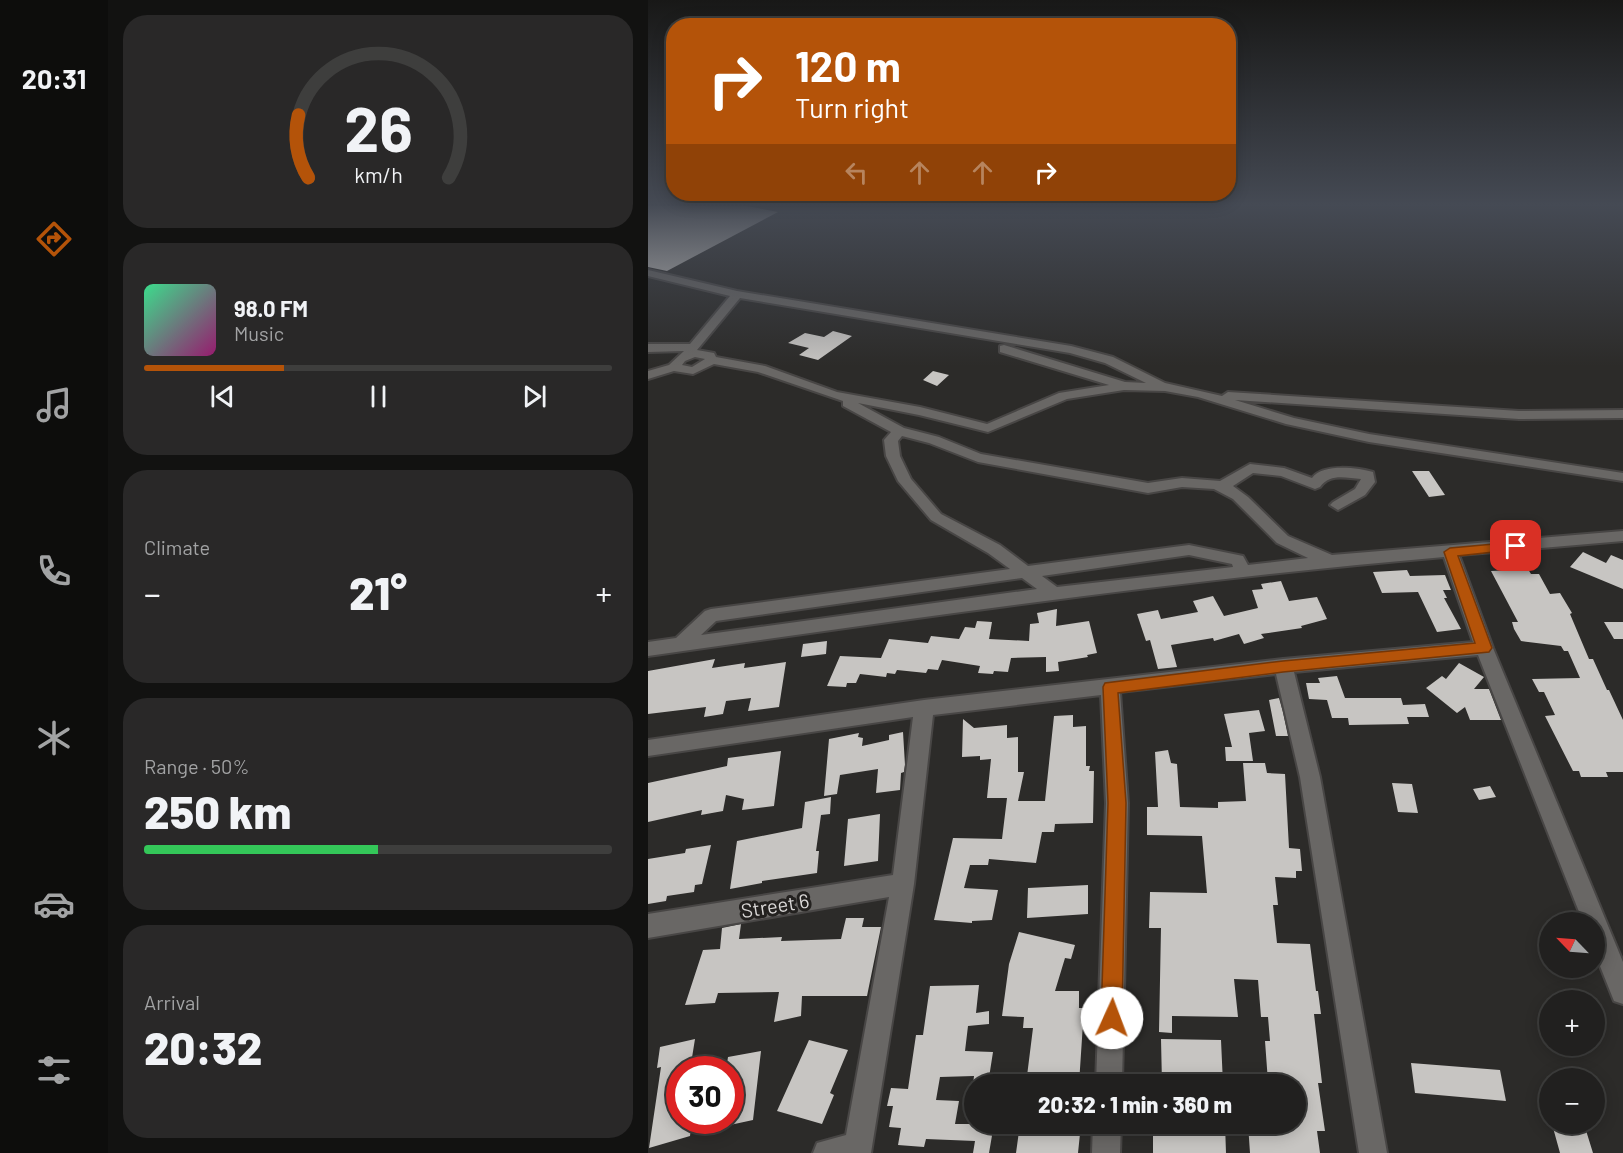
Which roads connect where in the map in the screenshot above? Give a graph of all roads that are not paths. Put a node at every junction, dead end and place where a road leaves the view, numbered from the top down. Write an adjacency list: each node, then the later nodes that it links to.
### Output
1 (648, 273): 2 (street)
2 (737, 294): 3 (street); 5 (street)
3 (923, 325): 9 (street); 10 (street)
4 (648, 348): 5 (street)
5 (691, 351): 6 (street); 7 (street)
6 (711, 360): 7 (street); 12 (street)
7 (676, 368): 8 (street)
8 (648, 375)
9 (1124, 386): 10 (street); 12 (street)
10 (1165, 387): 11 (street)
11 (1200, 394): 13 (street); 15 (street)
12 (834, 395): 14 (street)
13 (1623, 414)
14 (899, 431): 16 (street); 22 (street)
15 (1623, 477)
16 (1223, 486): 17 (street); 20 (street)
17 (1338, 505)
18 (1623, 536): 19 (street)
19 (1450, 552): 20 (street); 25 (street)
20 (1330, 561): 21 (street)
21 (1244, 571): 22 (street); 23 (street)
22 (1025, 572): 23 (street); 24 (street)
23 (1055, 594): 24 (street)
24 (682, 643): 26 (street)
25 (1484, 648): 27 (street); 33 (street)
26 (648, 649)
27 (1283, 666): 28 (street); 39 (street)
28 (1110, 687): 29 (street); 34 (street)
29 (924, 708): 30 (street); 31 (street)
30 (648, 748)
31 (903, 884): 32 (street, Street 6); 36 (street)
32 (648, 926)
33 (1623, 992)
34 (1109, 1074)
35 (1107, 1134): 38 (street)
36 (857, 1150): 37 (street)
37 (827, 1153)
38 (1106, 1153)
39 (1373, 1153)

